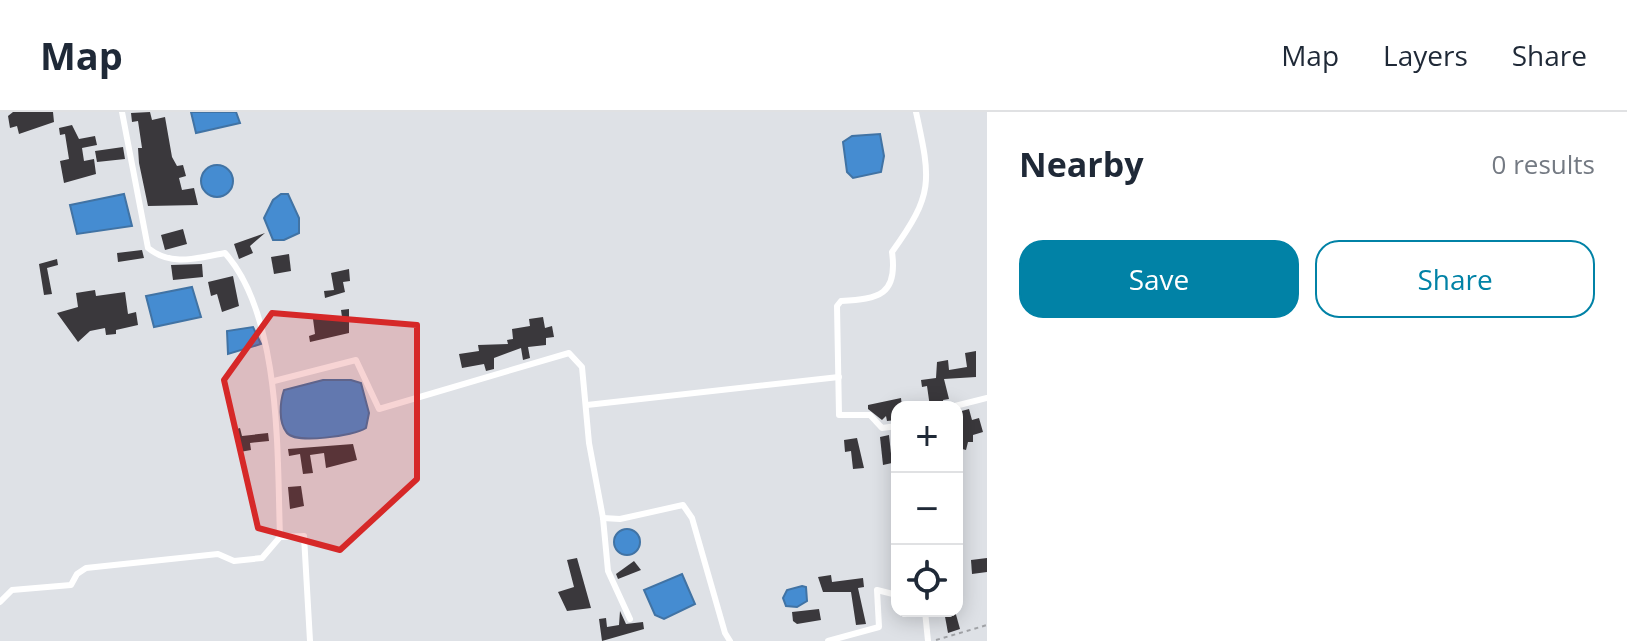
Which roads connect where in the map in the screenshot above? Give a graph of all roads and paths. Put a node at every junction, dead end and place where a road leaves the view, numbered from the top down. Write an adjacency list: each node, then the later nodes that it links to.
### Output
1 (122, 112): 4 (street)
2 (916, 112): 3 (street)
3 (839, 377): 7 (street); 8 (street)
4 (274, 381): 7 (street); 10 (street)
5 (987, 398): 6 (street)
6 (963, 404)
7 (587, 405): 9 (street)
8 (891, 427)
9 (603, 518): 14 (street); 17 (street)
10 (280, 537): 12 (street); 16 (street)
11 (891, 594): 18 (street)
12 (0, 602)
13 (926, 617): 19 (street)
14 (630, 619)
15 (987, 625): 19 (path)
16 (310, 641)
17 (730, 641)
18 (828, 641)
19 (930, 641)

